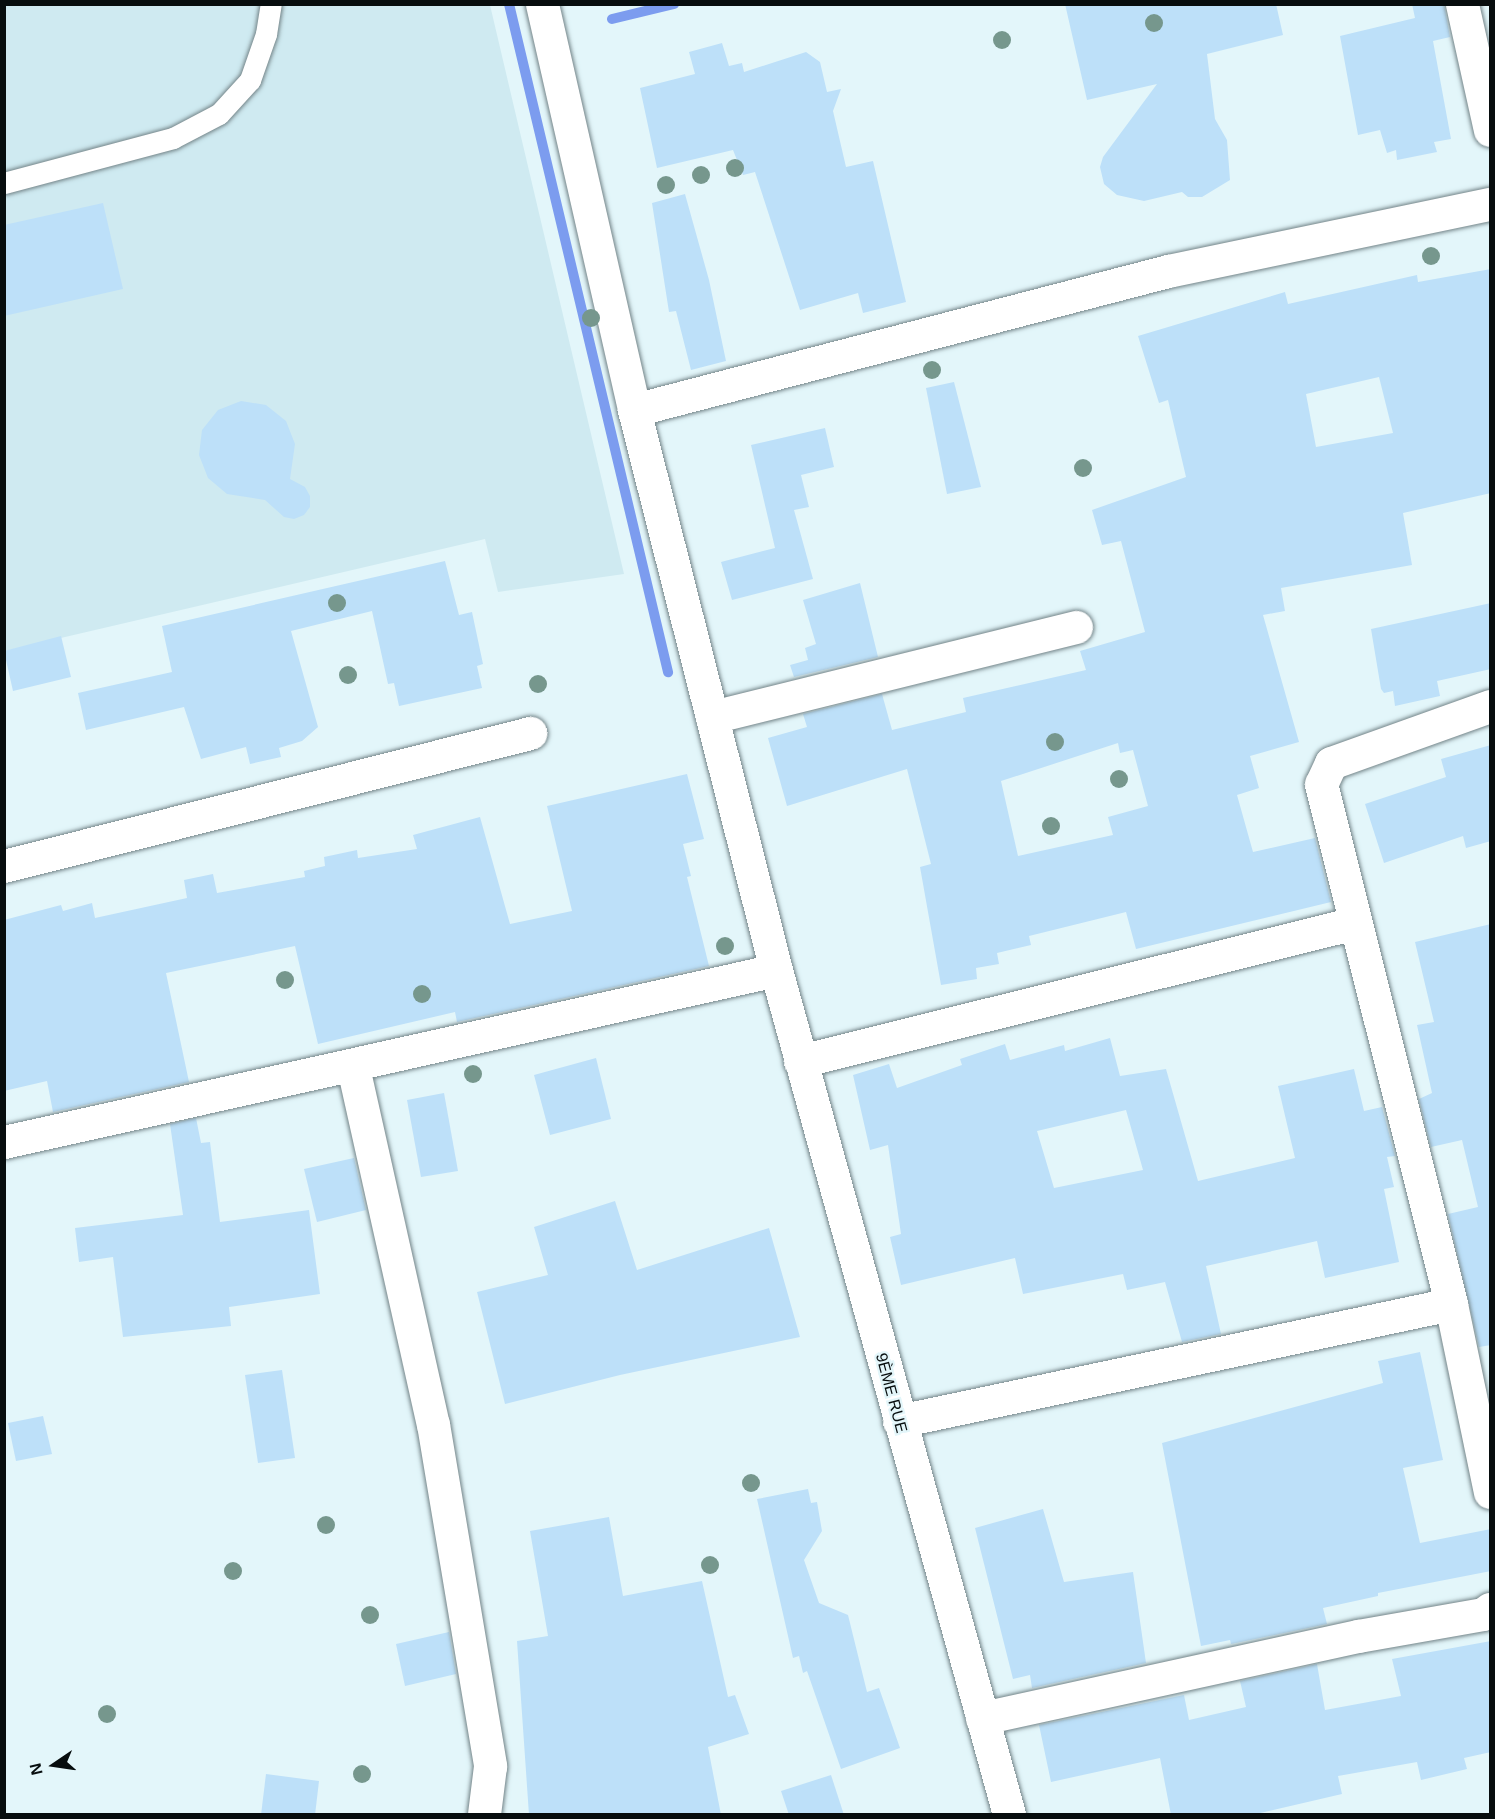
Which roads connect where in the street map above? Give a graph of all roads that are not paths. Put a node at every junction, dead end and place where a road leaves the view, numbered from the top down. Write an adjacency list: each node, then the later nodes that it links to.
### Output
1 (271, 4): 5 (lane)
2 (1462, 4): 4 (street)
3 (543, 5): 7 (street, 9ÈME RUE)
4 (1491, 130)
5 (4, 183)
6 (1491, 204): 7 (street)
7 (634, 410): 10 (street, 9ÈME RUE)
8 (1076, 627): 10 (street)
9 (1491, 706): 13 (street)
10 (712, 717): 14 (street, 9ÈME RUE)
11 (530, 733): 12 (street)
12 (4, 866)
13 (1355, 923): 15 (street); 18 (street)
14 (776, 970): 15 (street, 9ÈME RUE); 16 (street)
15 (800, 1060): 19 (street, 9ÈME RUE)
16 (353, 1067): 17 (street); 23 (street)
17 (4, 1142)
18 (1451, 1304): 19 (street); 20 (street)
19 (899, 1421): 22 (street, 9ÈME RUE)
20 (1491, 1492)
21 (1491, 1609): 22 (street)
22 (982, 1718): 24 (street, 9ÈME RUE)
23 (484, 1815)
24 (1009, 1815)

